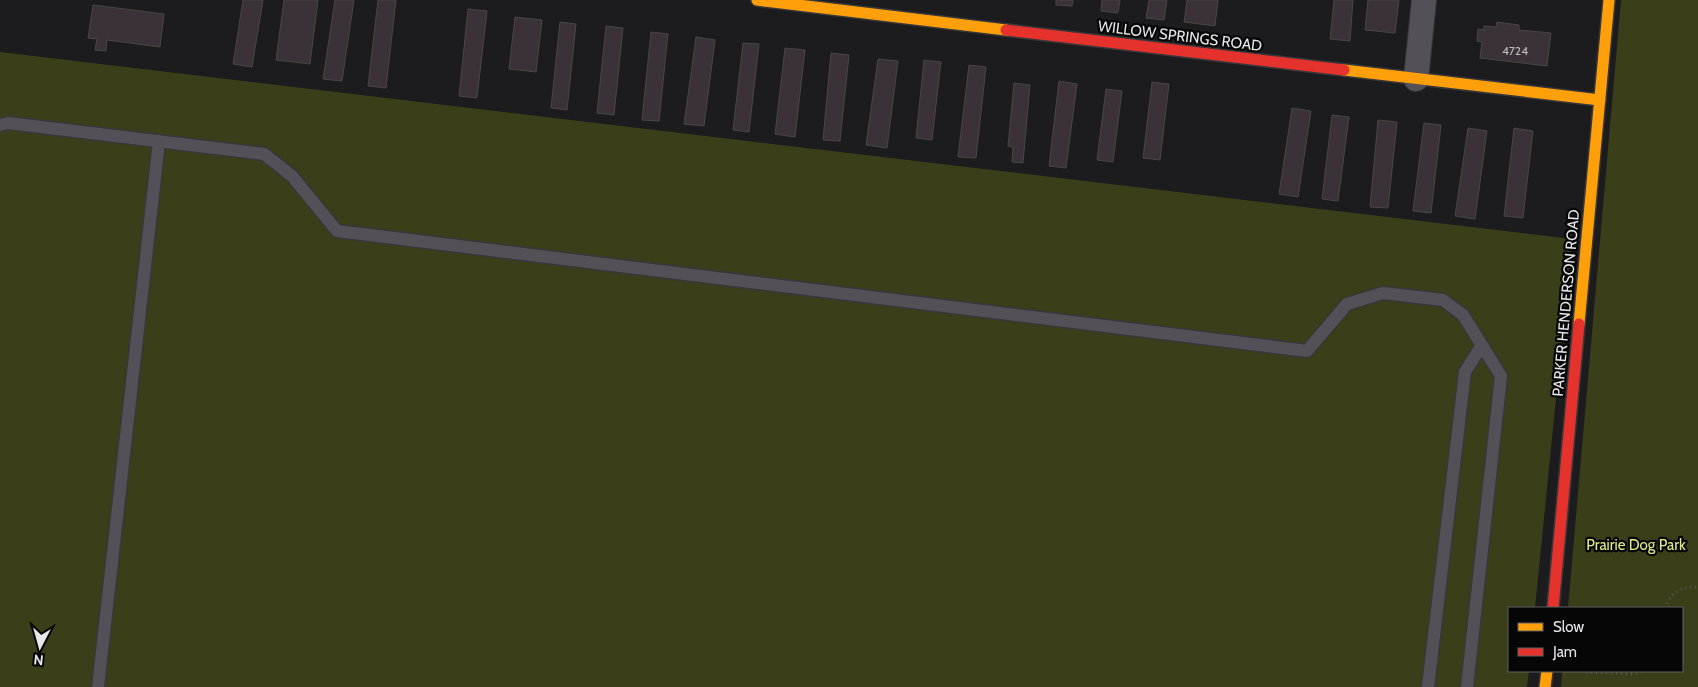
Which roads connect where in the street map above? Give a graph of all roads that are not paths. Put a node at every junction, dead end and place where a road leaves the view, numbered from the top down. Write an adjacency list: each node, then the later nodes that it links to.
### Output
1 (757, 0): 4 (street, WILLOW SPRINGS ROAD)
2 (1424, 0): 4 (street)
3 (1609, 0): 5 (street, PARKER HENDERSON ROAD)
4 (1416, 79): 5 (street, WILLOW SPRINGS ROAD)
5 (1600, 100): 9 (street, PARKER HENDERSON ROAD)
6 (0, 125): 7 (lane)
7 (159, 141): 8 (lane); 11 (lane)
8 (1482, 345): 12 (lane); 13 (lane)
9 (1553, 607)
10 (1547, 672): 14 (street)
11 (98, 687)
12 (1428, 687)
13 (1467, 687)
14 (1546, 687)

